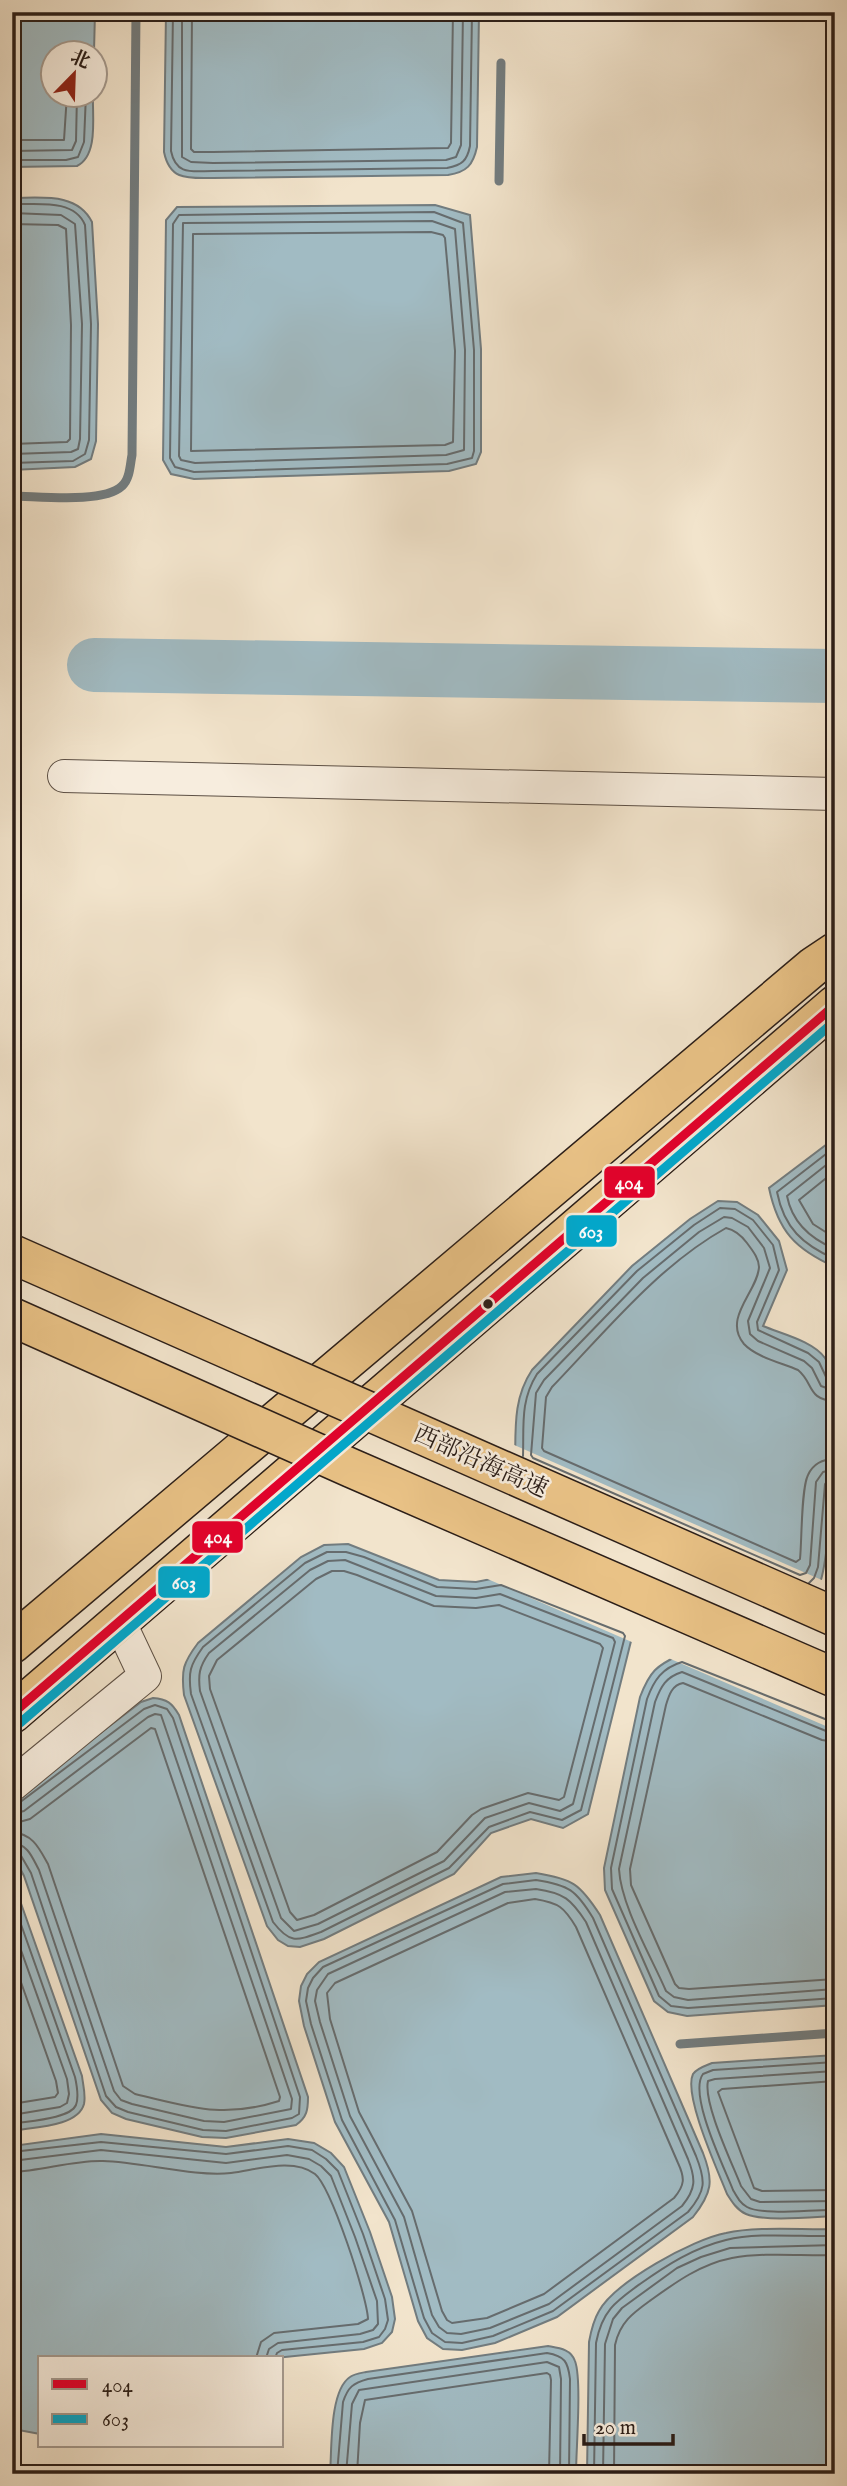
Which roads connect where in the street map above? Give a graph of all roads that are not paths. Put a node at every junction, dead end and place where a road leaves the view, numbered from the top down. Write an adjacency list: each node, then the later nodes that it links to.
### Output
1 (64, 776): 2 (street)
2 (835, 794)
3 (835, 952): 9 (main road)
4 (835, 1005): 8 (main road)
5 (12, 1254): 7 (main road, 西部沿海高速, bridge)
6 (12, 1317): 10 (main road, bridge)
7 (835, 1617)
8 (110, 1632): 11 (main road); 12 (street)
9 (12, 1644)
10 (835, 1678)
11 (12, 1714)
12 (12, 1784)

